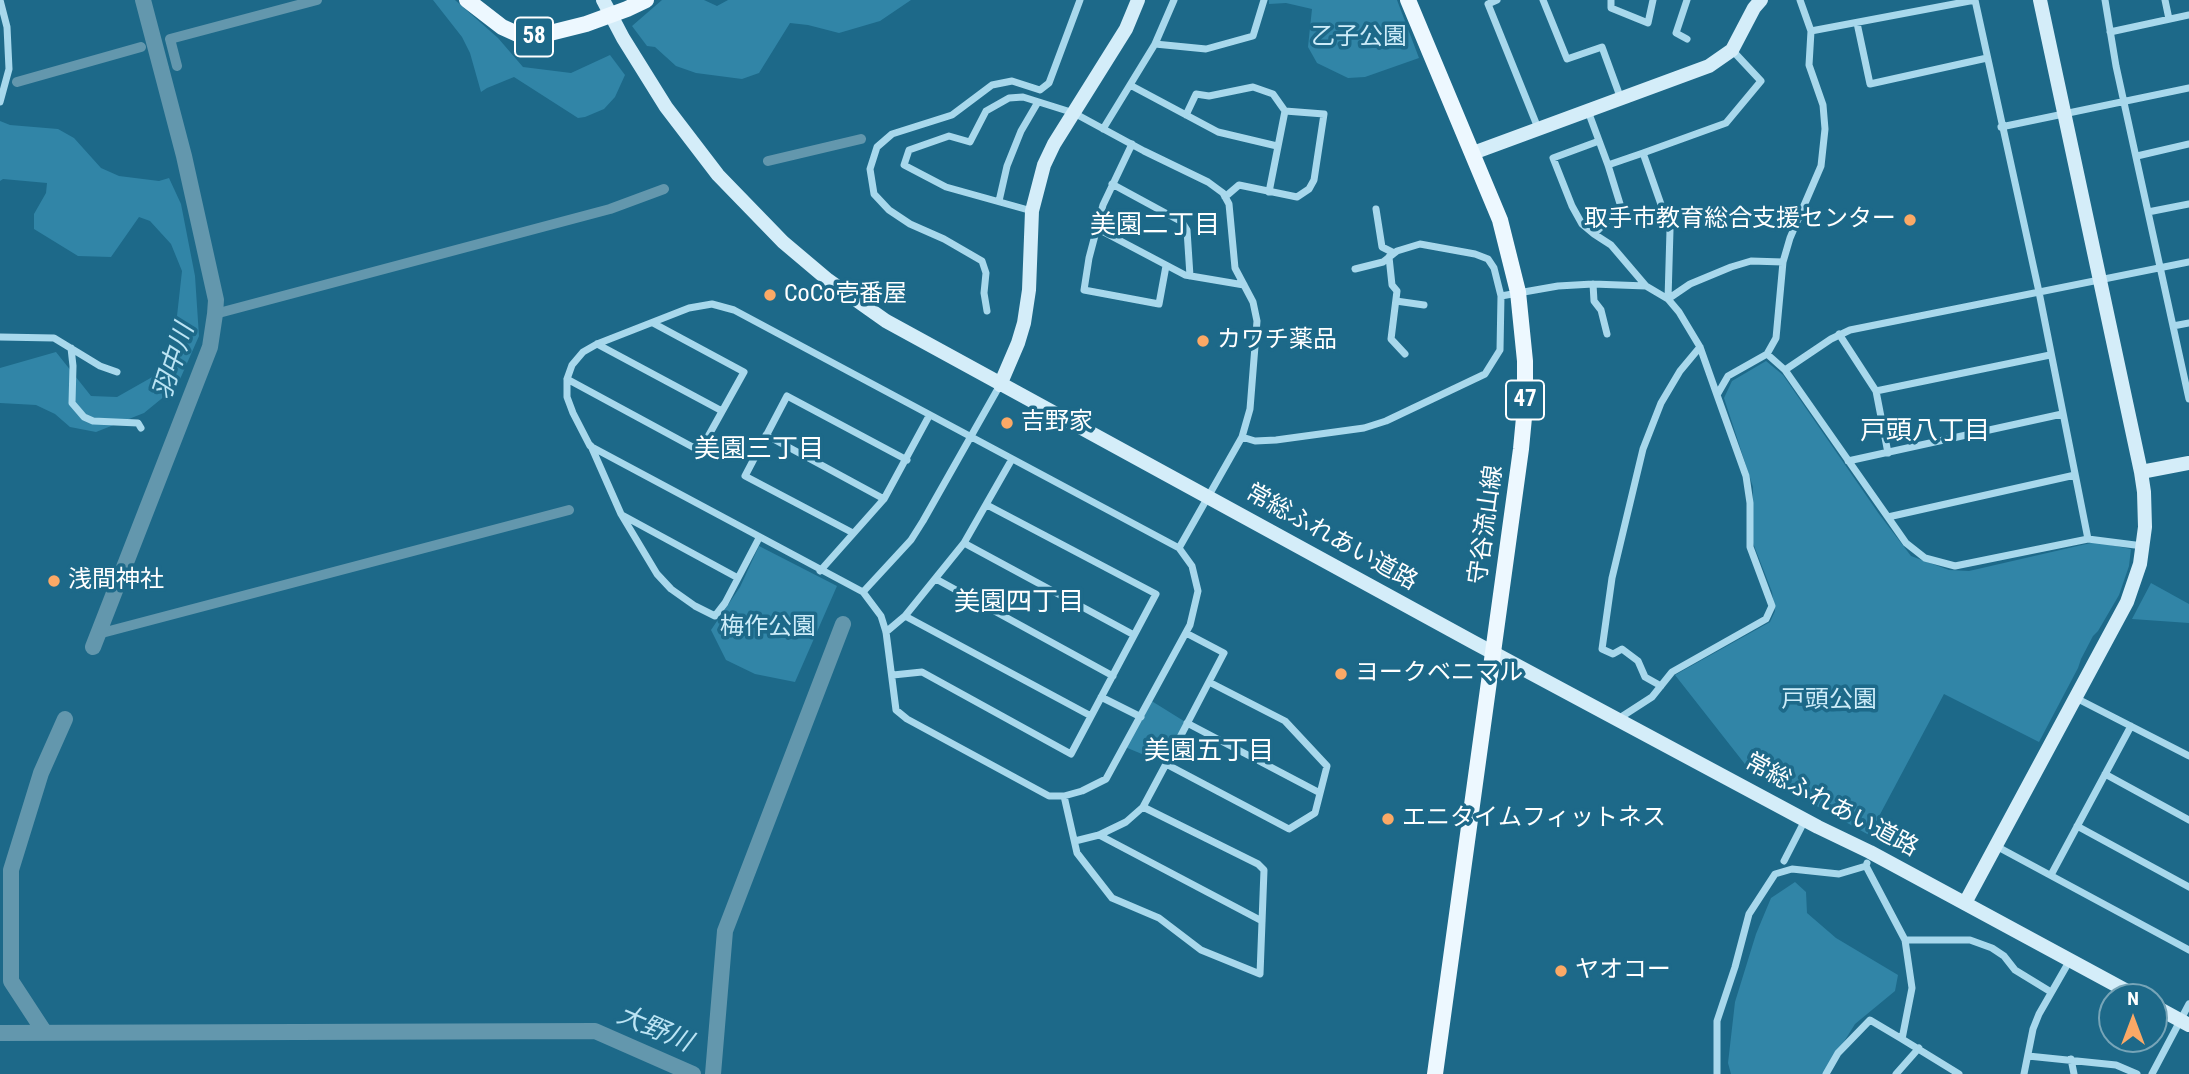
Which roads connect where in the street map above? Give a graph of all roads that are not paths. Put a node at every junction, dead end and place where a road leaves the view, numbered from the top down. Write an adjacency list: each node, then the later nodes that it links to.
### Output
1 (0, 0): 35 (street)
2 (467, 0): 23 (main road, 58)
3 (603, 0): 23 (street, 常総ふれあい道路)
4 (646, 0): 23 (main road, 58)
5 (1080, 0): 81 (street)
6 (1138, 0): 40 (street)
7 (1174, 0): 29 (street)
8 (1264, 0): 29 (street)
9 (1408, 0): 50 (main road, 守谷流山線 / 47)
10 (1497, 0): 45 (street)
11 (1543, 0): 34 (street)
12 (1611, 0): 13 (street)
13 (1653, 0)
14 (1687, 0): 28 (street)
15 (1761, 0): 30 (street)
16 (1800, 0): 26 (street)
17 (1916, 0): 21 (street)
18 (2040, 0): 41 (street)
19 (2105, 0): 27 (street)
20 (2165, 0): 24 (street)
21 (1918, 11): 25 (street); 31 (street)
22 (2189, 15): 24 (street)
23 (611, 16): 97 (street, 常総ふれあい道路)
24 (2169, 19): 27 (street)
25 (1857, 23): 26 (street); 31 (street)
26 (1811, 31): 66 (street)
27 (2110, 32): 37 (street)
28 (1687, 39)
29 (1155, 44): 32 (street)
30 (1732, 50): 34 (street); 51 (street)
31 (1987, 58): 43 (street)
32 (1130, 85): 42 (street); 44 (street)
33 (2189, 88): 37 (street)
34 (1621, 99): 39 (street)
35 (0, 102)
36 (1038, 102): 40 (street); 57 (street); 57 (street)
37 (2124, 102): 41 (street); 52 (street)
38 (1285, 111): 42 (street); 49 (street); 55 (street)
39 (1588, 111): 45 (street); 46 (street)
40 (1074, 113): 44 (street); 60 (street)
41 (2063, 113): 43 (street); 71 (street)
42 (1186, 115): 49 (street)
43 (2001, 127): 76 (street)
44 (1102, 129): 47 (street)
45 (1539, 129): 50 (street)
46 (1599, 141): 53 (street); 63 (street)
47 (1132, 144): 54 (street); 56 (street)
48 (2189, 144): 52 (street)
49 (1277, 146): 55 (street)
50 (1473, 153): 75 (main road, 守谷流山線 / 47)
51 (1643, 153): 53 (street); 78 (street)
52 (2137, 156): 61 (street)
53 (1608, 165): 63 (street)
54 (1112, 184): 62 (street); 70 (street)
55 (1269, 192): 56 (street)
56 (1225, 197): 73 (street)
57 (999, 201): 60 (street)
58 (2189, 204): 61 (street)
59 (1376, 209): 64 (street)
60 (1032, 211): 97 (street)
61 (2148, 212): 68 (street)
62 (1096, 228): 67 (street); 67 (street)
63 (1594, 234): 74 (street)
64 (1392, 255): 69 (street); 77 (street); 79 (street)
65 (2189, 261): 68 (street)
66 (1783, 262): 78 (street); 92 (street)
67 (1166, 266): 70 (street)
68 (2160, 267): 71 (street); 84 (street)
69 (1355, 269)
70 (1190, 276): 73 (street)
71 (2099, 279): 76 (street); 115 (street)
72 (1593, 284): 74 (street); 75 (street); 85 (street)
73 (1244, 285): 107 (street)
74 (1646, 286): 78 (street)
75 (1518, 292): 77 (street); 136 (main road, 守谷流山線 / 47)
76 (2039, 292): 86 (street); 93 (street)
77 (1501, 296): 107 (street)
78 (1668, 299): 89 (street)
79 (1395, 301): 80 (street); 91 (street)
80 (1424, 305)
81 (987, 311)
82 (653, 323): 88 (street); 102 (street); 104 (street)
83 (2189, 323): 84 (street)
84 (2173, 326): 98 (street)
85 (1607, 334)
86 (1839, 334): 94 (street); 99 (street)
87 (0, 337): 90 (street)
88 (597, 344): 96 (street); 102 (street)
89 (1700, 347): 100 (street); 140 (street)
90 (71, 348): 95 (street); 105 (street)
91 (1405, 354)
92 (1767, 354): 94 (street); 100 (street)
93 (2050, 355): 99 (street); 103 (street)
94 (1785, 370): 113 (street)
95 (117, 372)
96 (567, 379): 102 (street); 109 (street)
97 (1000, 385): 108 (street); 117 (street, 常総ふれあい道路)
98 (2188, 389): 101 (street)
99 (1876, 391): 110 (street)
100 (1717, 396): 140 (street)
101 (2189, 399)
102 (722, 411)
103 (2063, 414): 110 (street); 116 (street)
104 (929, 416): 108 (street); 112 (street)
105 (141, 428)
106 (766, 435): 112 (street); 118 (street); 122 (street)
107 (1242, 437): 117 (street)
108 (971, 438): 111 (street); 131 (street)
109 (590, 446): 120 (street); 123 (street)
110 (1888, 453): 113 (street)
111 (1012, 459): 119 (street); 127 (street)
112 (907, 460): 118 (street)
113 (1848, 461): 121 (street)
114 (2189, 463): 115 (street)
115 (2141, 472): 126 (street)
116 (2075, 475): 121 (street); 124 (street)
117 (1208, 497): 127 (street); 136 (street, 常総ふれあい道路)
118 (884, 499): 122 (street)
119 (986, 505): 125 (street); 135 (street)
120 (621, 514): 129 (street); 129 (street)
121 (1888, 517): 124 (street)
122 (853, 533): 128 (street)
123 (759, 538): 128 (street); 129 (street)
124 (2088, 539): 126 (street)
125 (964, 543): 130 (street); 135 (street)
126 (2143, 546): 142 (street)
127 (1179, 548): 134 (street)
128 (820, 571): 131 (street)
129 (738, 578)
130 (936, 579): 132 (street); 138 (street)
131 (863, 593): 133 (street)
132 (905, 616): 133 (street); 143 (street)
133 (886, 632): 137 (street)
134 (1186, 633): 139 (street); 144 (street)
135 (1134, 635): 138 (street)
136 (1493, 653): 145 (street, 常総ふれあい道路); 179 (main road, 守谷流山線 / 47)
137 (893, 675): 143 (street); 152 (street)
138 (1113, 676): 141 (street)
139 (1209, 682): 146 (street); 151 (street)
140 (1661, 686): 145 (street)
141 (1101, 697): 143 (street); 144 (street)
142 (2076, 698): 147 (street); 159 (street)
143 (1091, 716)
144 (1141, 717): 152 (street)
145 (1618, 719): 154 (street, 常総ふれあい道路)
146 (1187, 723): 149 (street); 151 (street)
147 (2131, 726): 148 (street); 150 (street)
148 (2189, 756)
149 (1166, 764): 151 (street); 153 (street)
150 (2105, 774): 155 (street); 156 (street)
151 (1320, 793)
152 (1065, 796): 158 (street)
153 (1143, 807): 157 (street); 165 (street)
154 (1805, 820): 160 (street, 常総ふれあい道路); 161 (street)
155 (2189, 820)
156 (2077, 826): 162 (street); 163 (street)
157 (1099, 835): 158 (street); 165 (street)
158 (1075, 841): 165 (street)
159 (1996, 846): 162 (street); 164 (street)
160 (1868, 859): 164 (street, 常総ふれあい道路); 166 (street); 180 (street)
161 (1784, 861)
162 (2051, 875): 167 (street)
163 (2189, 887)
164 (1965, 903): 168 (street, 常総ふれあい道路)
165 (1262, 921)
166 (1905, 940): 170 (street); 174 (street)
167 (2189, 950)
168 (2070, 959): 169 (street, 常総ふれあい道路); 170 (street)
169 (2113, 983)
170 (2051, 992): 176 (street)
171 (2189, 1004): 173 (street)
172 (2168, 1014): 173 (street)
173 (2185, 1023): 187 (street)
174 (1902, 1039): 175 (street); 181 (street)
175 (1919, 1048): 182 (street); 183 (street)
176 (2028, 1056): 177 (street); 184 (street)
177 (2071, 1059): 178 (street); 185 (street)
178 (2121, 1070): 186 (street)
179 (1435, 1074)
180 (1717, 1074)
181 (1826, 1074)
182 (1896, 1074)
183 (1958, 1074)
184 (2024, 1074)
185 (2074, 1074)
186 (2137, 1074)
187 (2152, 1074)

